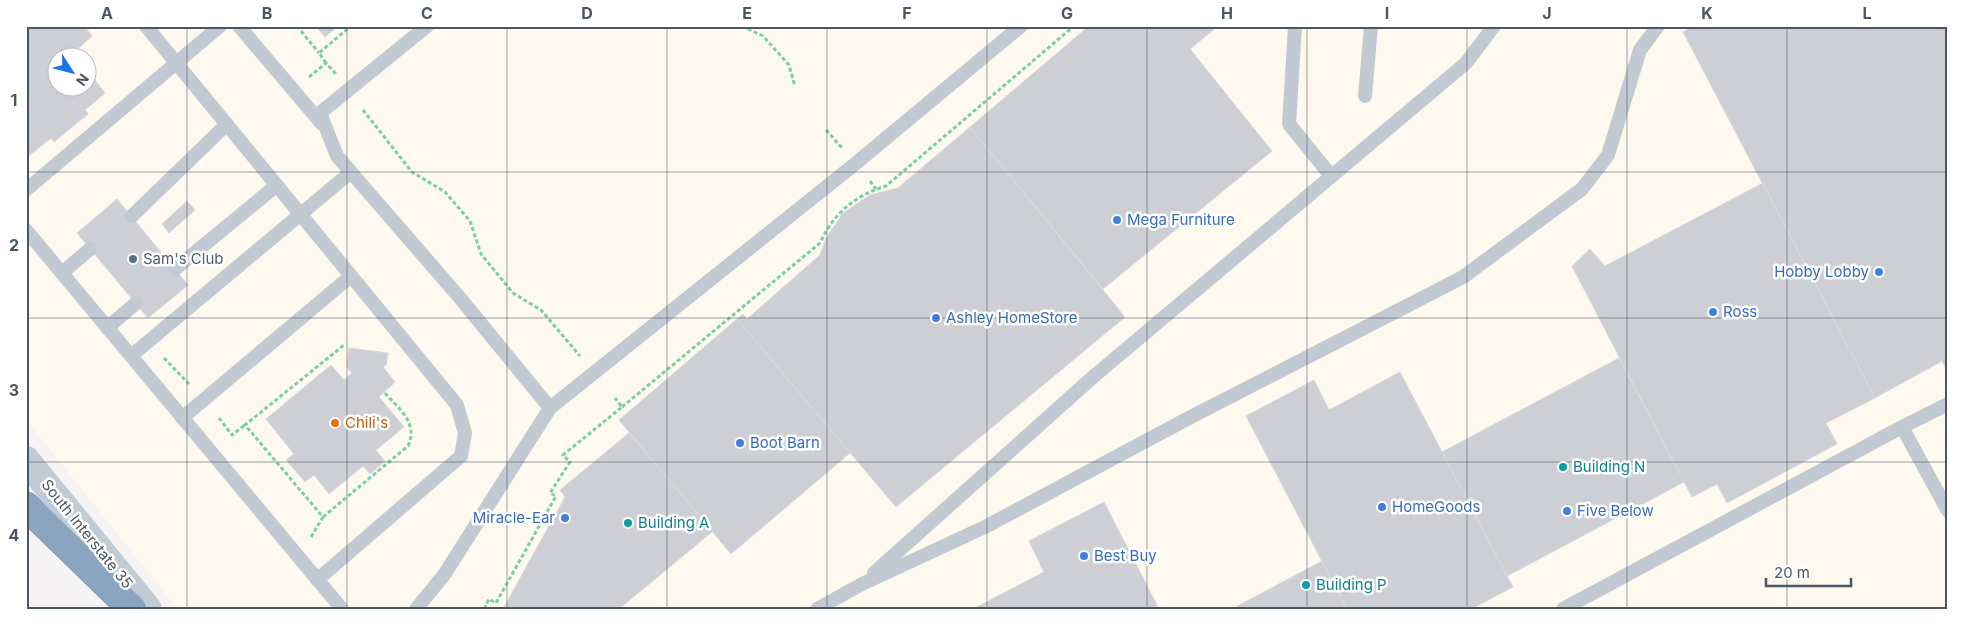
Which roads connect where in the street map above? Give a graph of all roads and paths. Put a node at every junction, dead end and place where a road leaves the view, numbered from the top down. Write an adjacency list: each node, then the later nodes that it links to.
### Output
1 (146, 26): 16 (lane)
2 (220, 26): 16 (lane)
3 (239, 26): 23 (lane)
4 (297, 26): 14 (path)
5 (351, 26): 14 (path)
6 (427, 26): 23 (lane)
7 (742, 26): 19 (path)
8 (1020, 26): 50 (lane)
9 (1074, 26): 30 (path)
10 (1295, 26): 27 (lane)
11 (1371, 26): 20 (lane)
12 (1494, 26): 27 (lane)
13 (1658, 26): 61 (lane)
14 (319, 53): 15 (path)
15 (326, 63): 17 (path); 18 (path)
16 (177, 64): 22 (lane); 31 (lane)
17 (309, 77)
18 (339, 78)
19 (796, 86)
20 (1365, 96)
21 (363, 110): 43 (path)
22 (227, 124): 29 (lane); 33 (lane)
23 (326, 128): 26 (lane)
24 (826, 130): 25 (path)
25 (844, 151)
26 (351, 172): 32 (lane); 50 (lane)
27 (1331, 176): 61 (lane)
28 (870, 181): 30 (path)
29 (277, 185): 32 (lane); 36 (lane)
30 (876, 189): 49 (path)
31 (26, 190)
32 (300, 214): 38 (lane); 42 (lane)
33 (132, 216)
34 (26, 230): 37 (lane)
35 (90, 249): 37 (lane)
36 (175, 269)
37 (62, 274): 40 (lane)
38 (351, 276): 51 (lane); 60 (lane)
39 (136, 304): 40 (lane)
40 (107, 328): 42 (lane)
41 (344, 345): 53 (path)
42 (131, 356): 51 (lane)
43 (581, 357)
44 (164, 358): 45 (path)
45 (189, 384)
46 (384, 392): 58 (path)
47 (615, 398): 49 (path)
48 (1948, 404): 54 (lane)
49 (622, 407): 66 (path)
50 (550, 408): 65 (lane)
51 (182, 418): 60 (lane)
52 (219, 418): 53 (path)
53 (245, 425): 58 (path)
54 (1902, 427): 57 (lane); 68 (lane)
55 (26, 460): 63 (main road, South Interstate 35)
56 (26, 506): 62 (highway)
57 (1948, 511)
58 (323, 517): 59 (path)
59 (311, 536)
60 (317, 580): 64 (lane)
61 (862, 584): 67 (lane)
62 (132, 609)
63 (148, 609)
64 (342, 609)
65 (416, 609)
66 (484, 609)
67 (817, 609)
68 (1563, 609)

